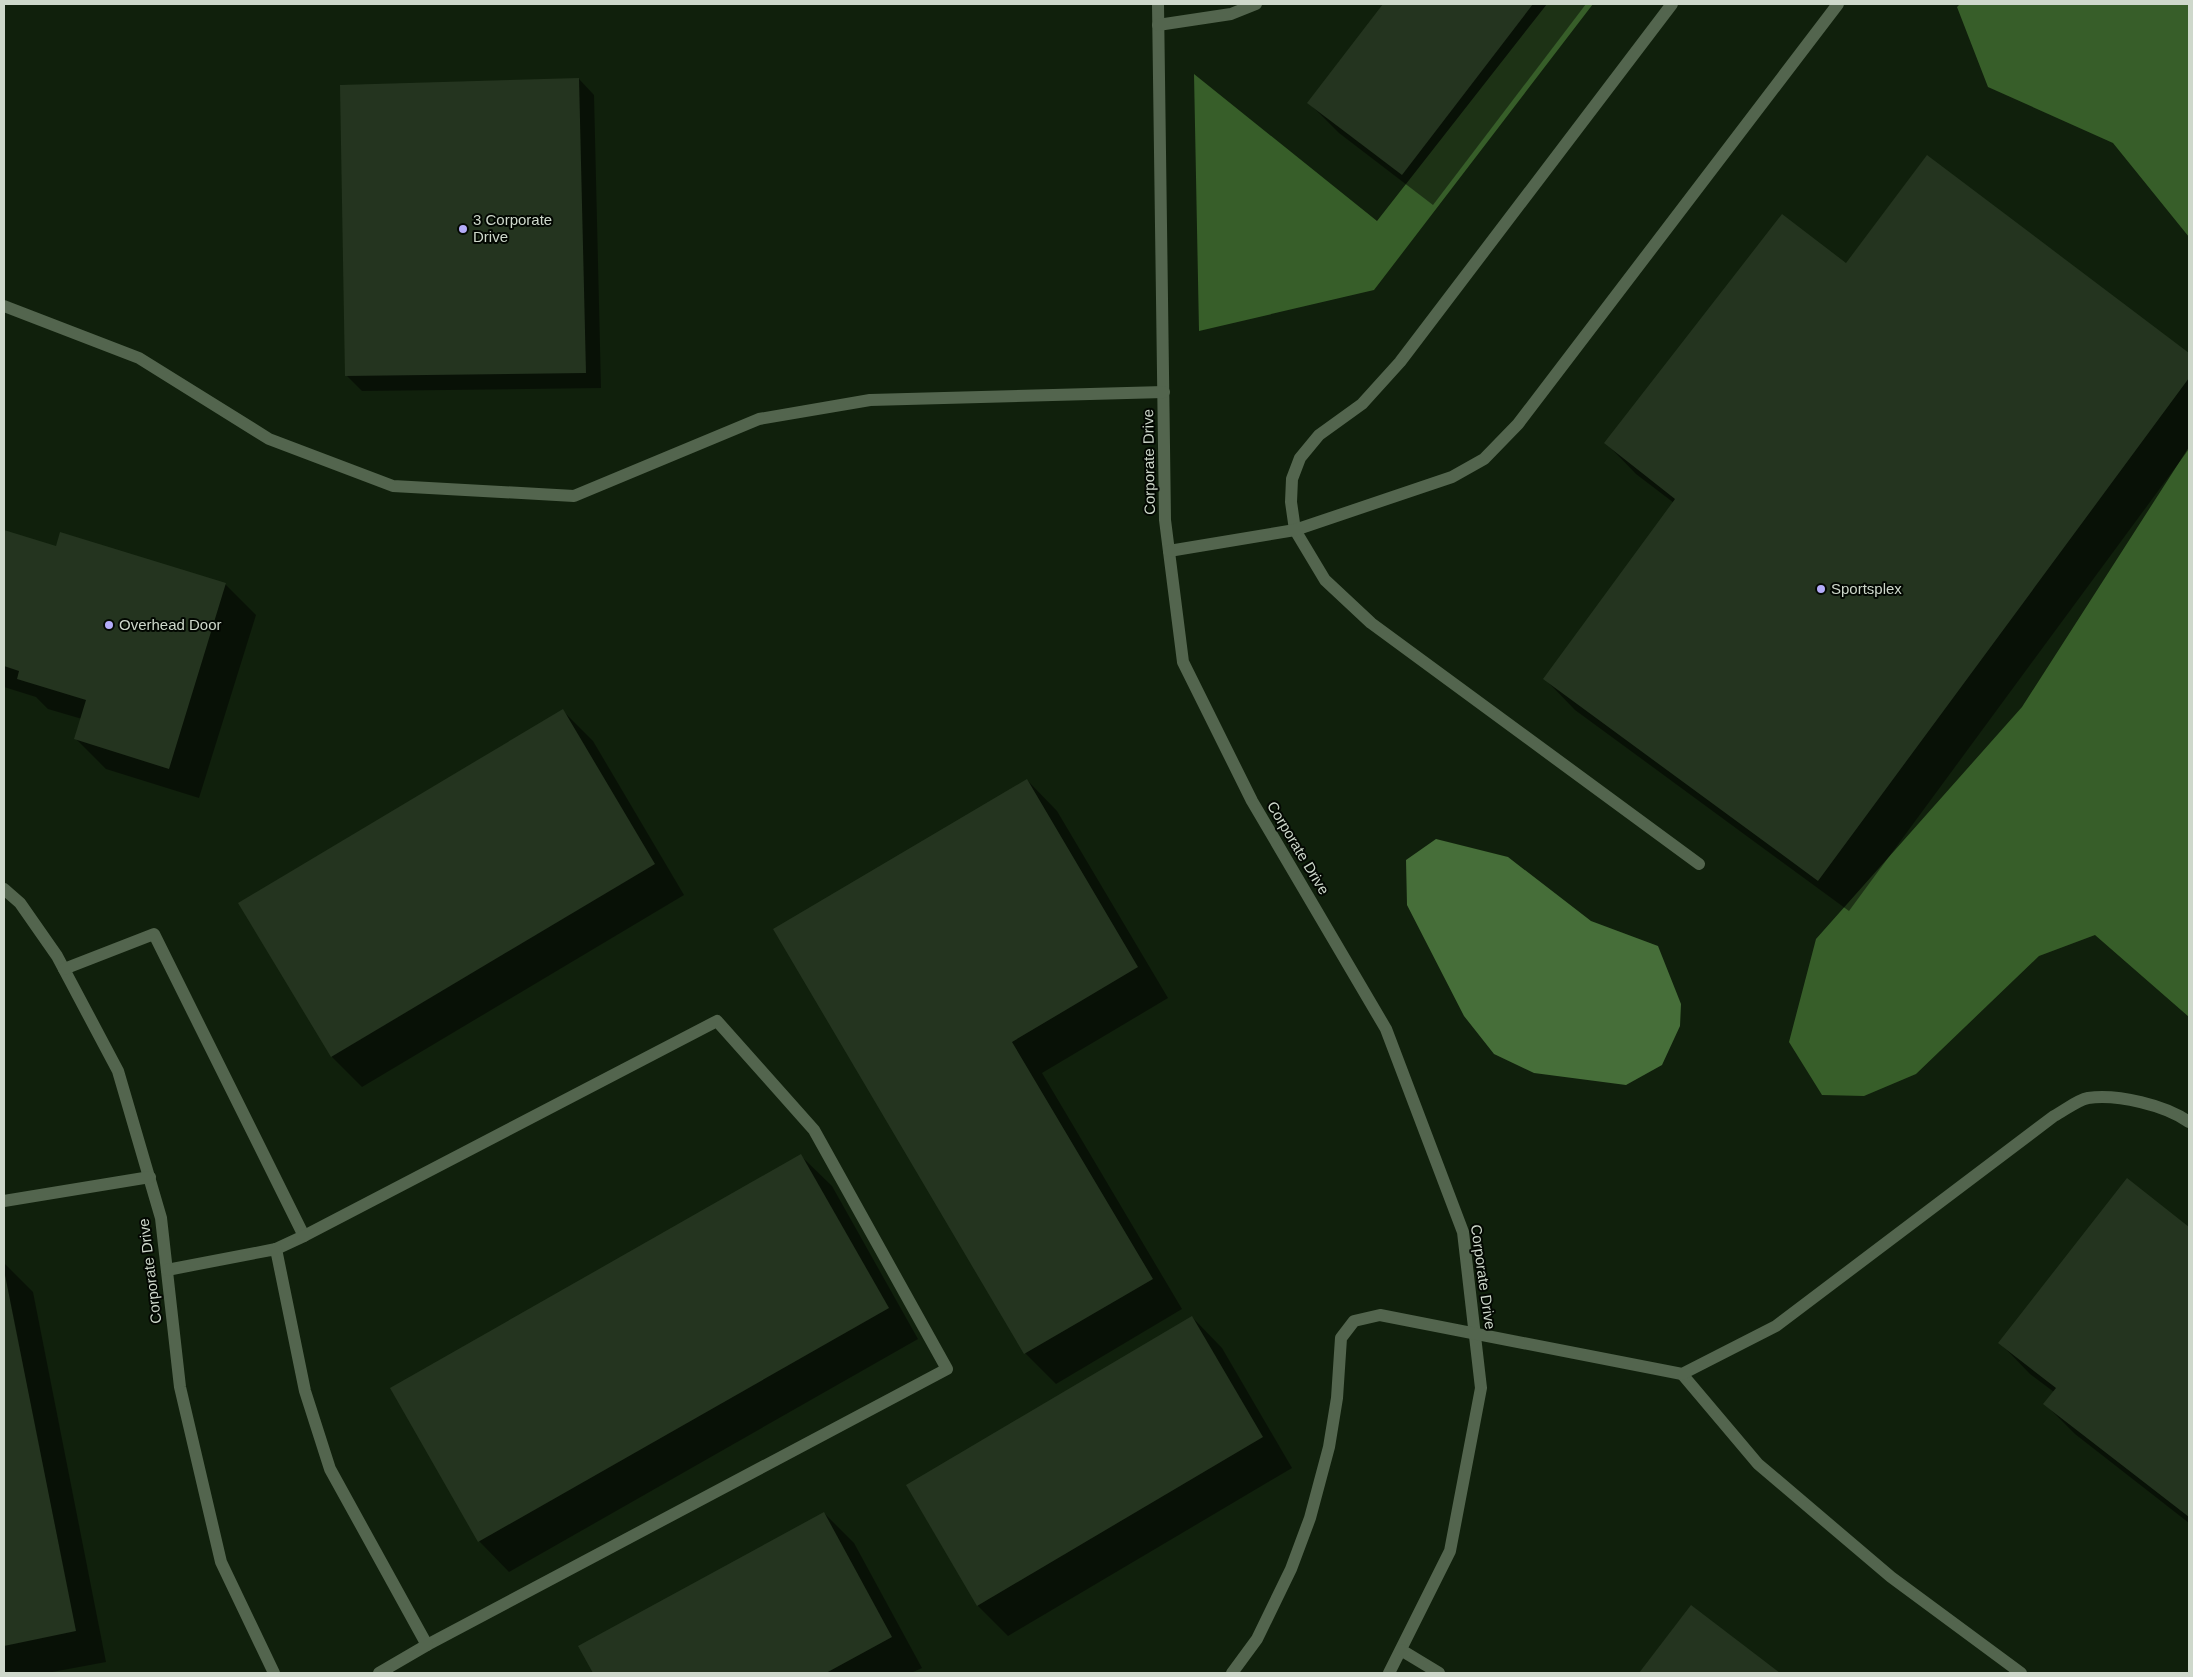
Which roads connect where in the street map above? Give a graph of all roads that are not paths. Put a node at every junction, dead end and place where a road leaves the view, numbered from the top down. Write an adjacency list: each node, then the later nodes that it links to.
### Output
1 (1158, 4): 5 (street, Corporate Drive)
2 (1256, 4): 5 (street)
3 (1672, 4): 8 (street)
4 (1838, 4): 8 (street)
5 (1158, 26): 7 (street, Corporate Drive)
6 (4, 306): 7 (street)
7 (1164, 392): 9 (street, Corporate Drive)
8 (1295, 530): 9 (street); 10 (street)
9 (1170, 551): 19 (street, Corporate Drive)
10 (1699, 864)
11 (4, 888): 12 (street, Corporate Drive)
12 (64, 969): 14 (street, Corporate Drive); 16 (street)
13 (2189, 1122): 20 (street)
14 (150, 1178): 15 (street); 18 (street, Corporate Drive)
15 (4, 1201)
16 (304, 1236): 17 (street); 21 (street)
17 (276, 1249): 18 (street); 21 (street)
18 (167, 1270): 23 (street, Corporate Drive)
19 (1475, 1335): 20 (street); 22 (street, Corporate Drive); 25 (street)
20 (1682, 1374): 28 (street)
21 (427, 1646): 24 (street)
22 (1400, 1650): 26 (street, Corporate Drive); 27 (street)
23 (274, 1673)
24 (378, 1673)
25 (1232, 1673)
26 (1389, 1673)
27 (1439, 1673)
28 (2022, 1673)

